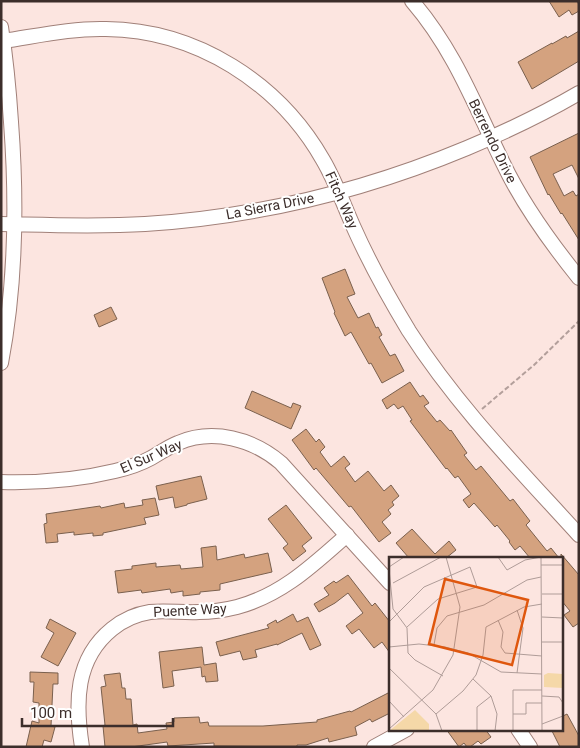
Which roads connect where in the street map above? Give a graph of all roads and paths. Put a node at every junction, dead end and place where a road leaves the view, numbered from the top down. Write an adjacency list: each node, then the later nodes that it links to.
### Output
1 (412, 1): 4 (street, Berrendo Drive)
2 (2, 34): 5 (street, Fitch Way); 6 (street)
3 (579, 93): 4 (street, La Sierra Drive)
4 (491, 138): 5 (street, La Sierra Drive); 7 (street, Berrendo Drive)
5 (339, 192): 6 (street, La Sierra Drive); 10 (street, Fitch Way)
6 (8, 224): 9 (street)
7 (579, 278)
8 (579, 322): 10 (path)
9 (1, 363)
10 (472, 417): 13 (street, Fitch Way)
11 (1, 482): 12 (street, El Sur Way)
12 (347, 535): 14 (street, El Sur Way); 17 (street, Puente Way)
13 (579, 535)
14 (389, 582)
15 (405, 730): 18 (street)
16 (519, 730): 19 (street)
17 (82, 747)
18 (374, 747)
19 (530, 747)

